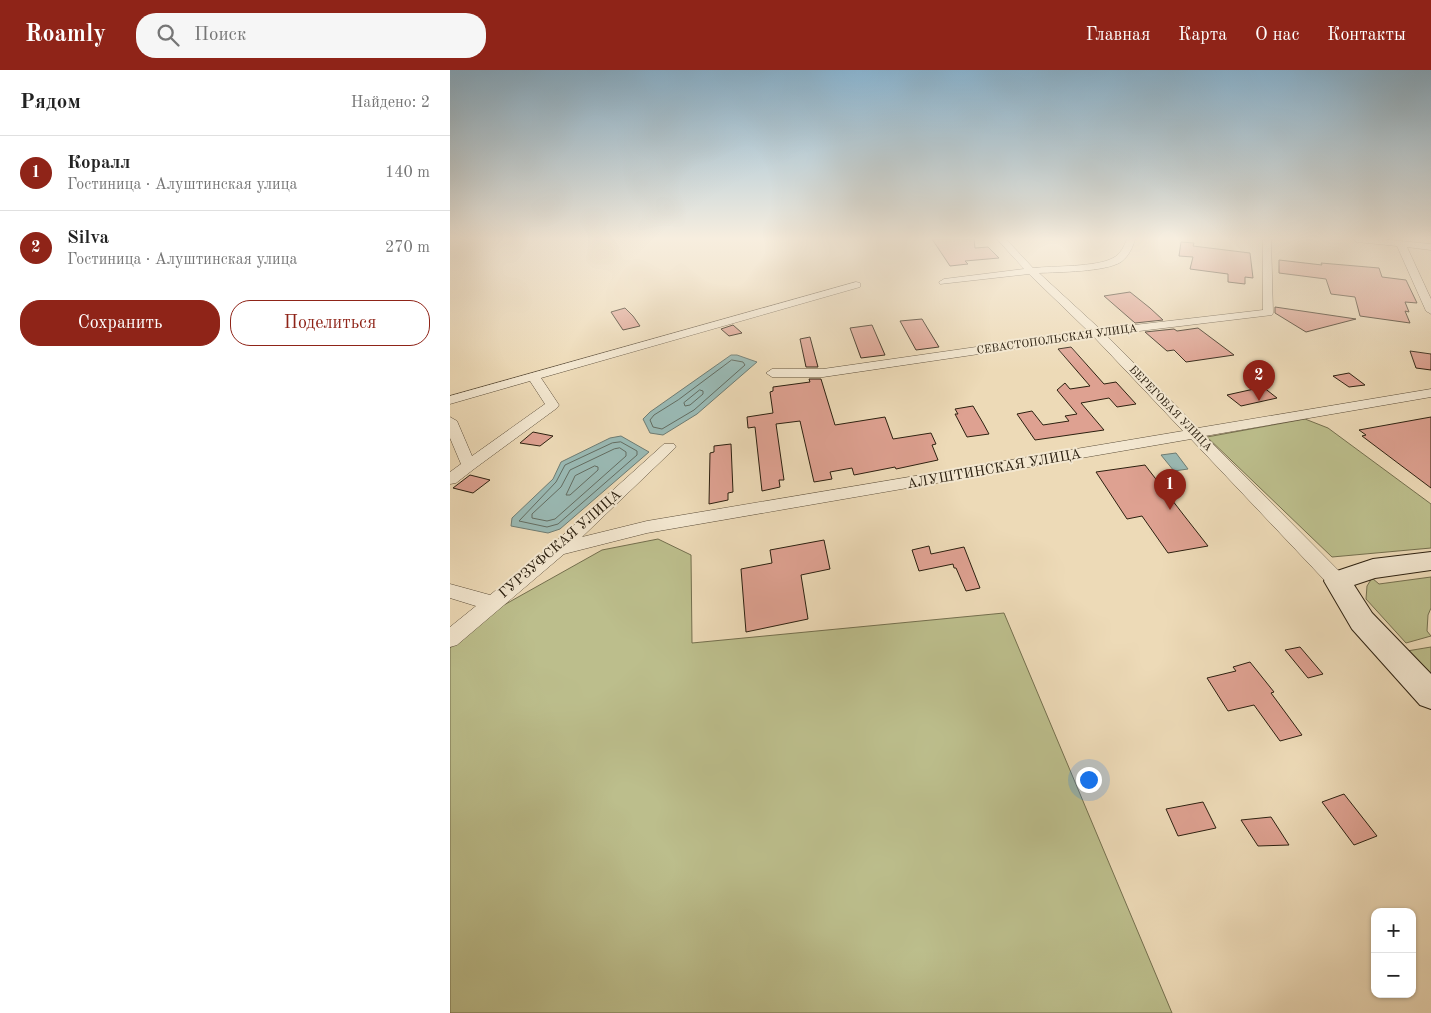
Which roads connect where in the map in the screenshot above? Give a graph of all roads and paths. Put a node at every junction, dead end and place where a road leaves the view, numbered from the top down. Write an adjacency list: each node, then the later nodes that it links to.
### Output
1 (1044, 283): 6 (street, БЕРЕГОВАЯ УЛИЦА)
2 (1268, 283): 6 (street, СЕВАСТОПОЛЬСКАЯ УЛИЦА)
3 (1418, 283): 5 (street)
4 (856, 285): 8 (street)
5 (1431, 311)
6 (1097, 333): 7 (street, СЕВАСТОПОЛЬСКАЯ УЛИЦА); 12 (street, БЕРЕГОВАЯ УЛИЦА)
7 (772, 374)
8 (533, 376): 10 (street); 14 (street)
9 (1431, 394): 12 (street, АЛУШТИНСКАЯ УЛИЦА)
10 (450, 400)
11 (450, 420): 14 (street)
12 (1195, 435): 16 (street, АЛУШТИНСКАЯ УЛИЦА); 18 (street, БЕРЕГОВАЯ УЛИЦА)
13 (669, 447): 16 (street, ГУРЗУФСКАЯ УЛИЦА)
14 (469, 466): 15 (street)
15 (450, 479)
16 (558, 549): 20 (street, ГУРЗУФСКАЯ УЛИЦА)
17 (1431, 561): 18 (main road)
18 (1337, 581): 22 (main road)
19 (450, 591): 20 (street)
20 (493, 603): 21 (street, ГУРЗУФСКАЯ УЛИЦА)
21 (450, 639)
22 (1431, 695)

